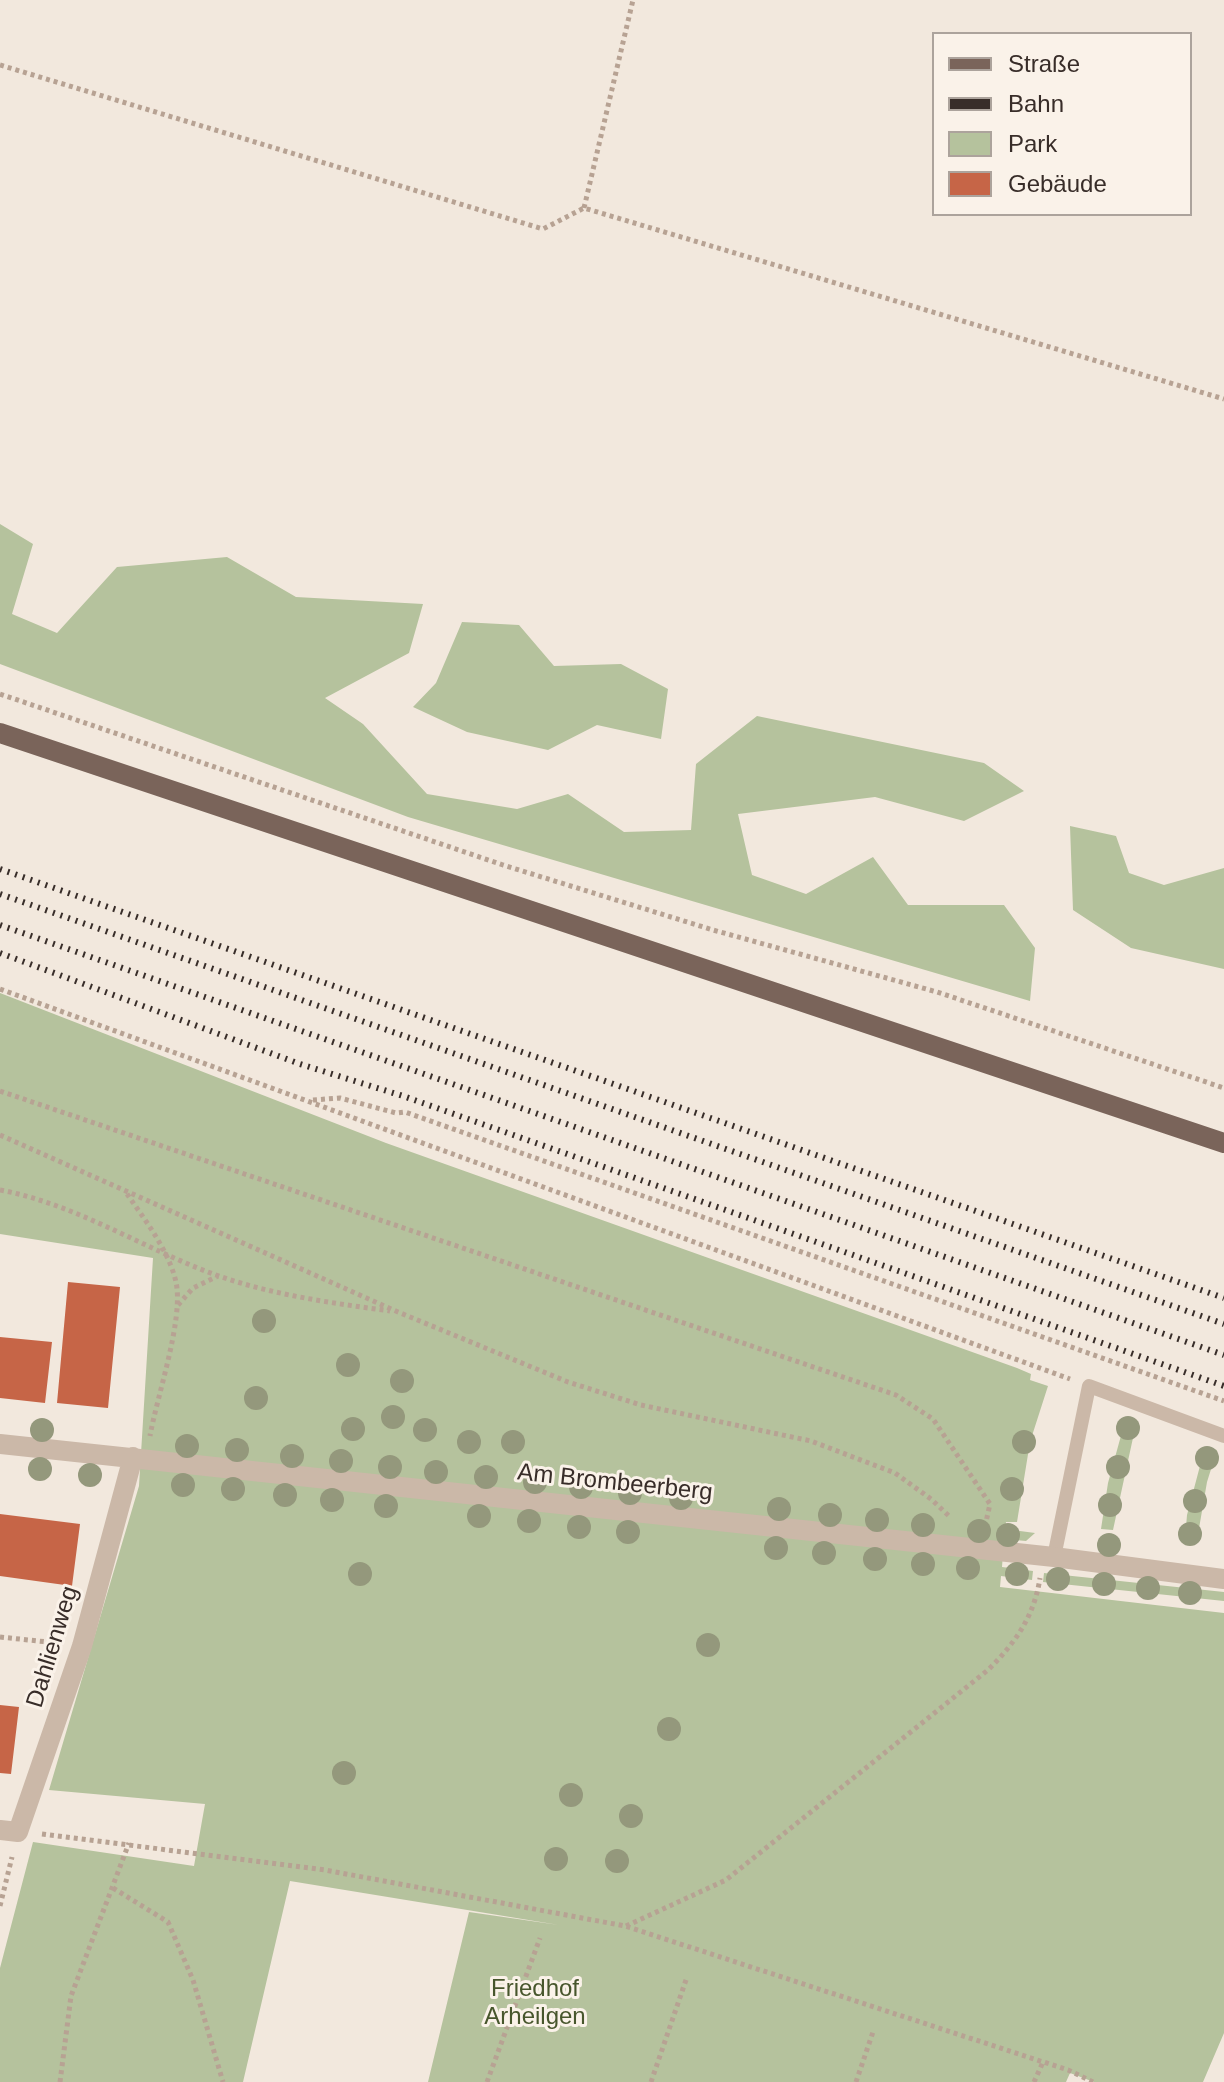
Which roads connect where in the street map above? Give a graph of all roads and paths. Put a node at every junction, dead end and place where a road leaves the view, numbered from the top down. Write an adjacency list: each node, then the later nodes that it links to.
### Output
1 (633, 0): 3 (path)
2 (0, 65): 3 (path)
3 (584, 208): 4 (path)
4 (1224, 399)
5 (0, 694): 8 (path)
6 (0, 733): 12 (main road)
7 (0, 989): 10 (path)
8 (1224, 1088)
9 (0, 1091): 26 (path)
10 (308, 1100): 19 (path); 20 (path)
11 (0, 1135): 14 (path)
12 (1224, 1143)
13 (0, 1190): 15 (path)
14 (127, 1193): 15 (path); 18 (path)
15 (165, 1254): 16 (path); 17 (path)
16 (219, 1276): 17 (path); 18 (path)
17 (177, 1305): 21 (path)
18 (398, 1312): 25 (path)
19 (1089, 1386): 22 (lane); 27 (lane)
20 (1224, 1401)
21 (151, 1433)
22 (1224, 1436)
23 (0, 1444): 24 (street, Am Brombeerberg)
24 (133, 1457): 27 (street, Am Brombeerberg); 31 (street, Dahlienweg)
25 (949, 1516)
26 (986, 1522)
27 (1054, 1557): 28 (street, Am Brombeerberg)
28 (1224, 1579)
29 (1038, 1591): 36 (path)
30 (0, 1637): 31 (path)
31 (82, 1646): 32 (street, Dahlienweg)
32 (9, 1831): 33 (path); 35 (path)
33 (129, 1843): 34 (path); 36 (path)
34 (113, 1888): 41 (path); 42 (path)
35 (0, 1906)
36 (625, 1926): 40 (path)
37 (540, 1938): 43 (path)
38 (687, 1977): 44 (path)
39 (874, 2029): 45 (path)
40 (1043, 2062): 46 (path); 47 (path)
41 (60, 2082)
42 (223, 2082)
43 (487, 2082)
44 (651, 2082)
45 (856, 2082)
46 (1034, 2082)
47 (1093, 2082)

